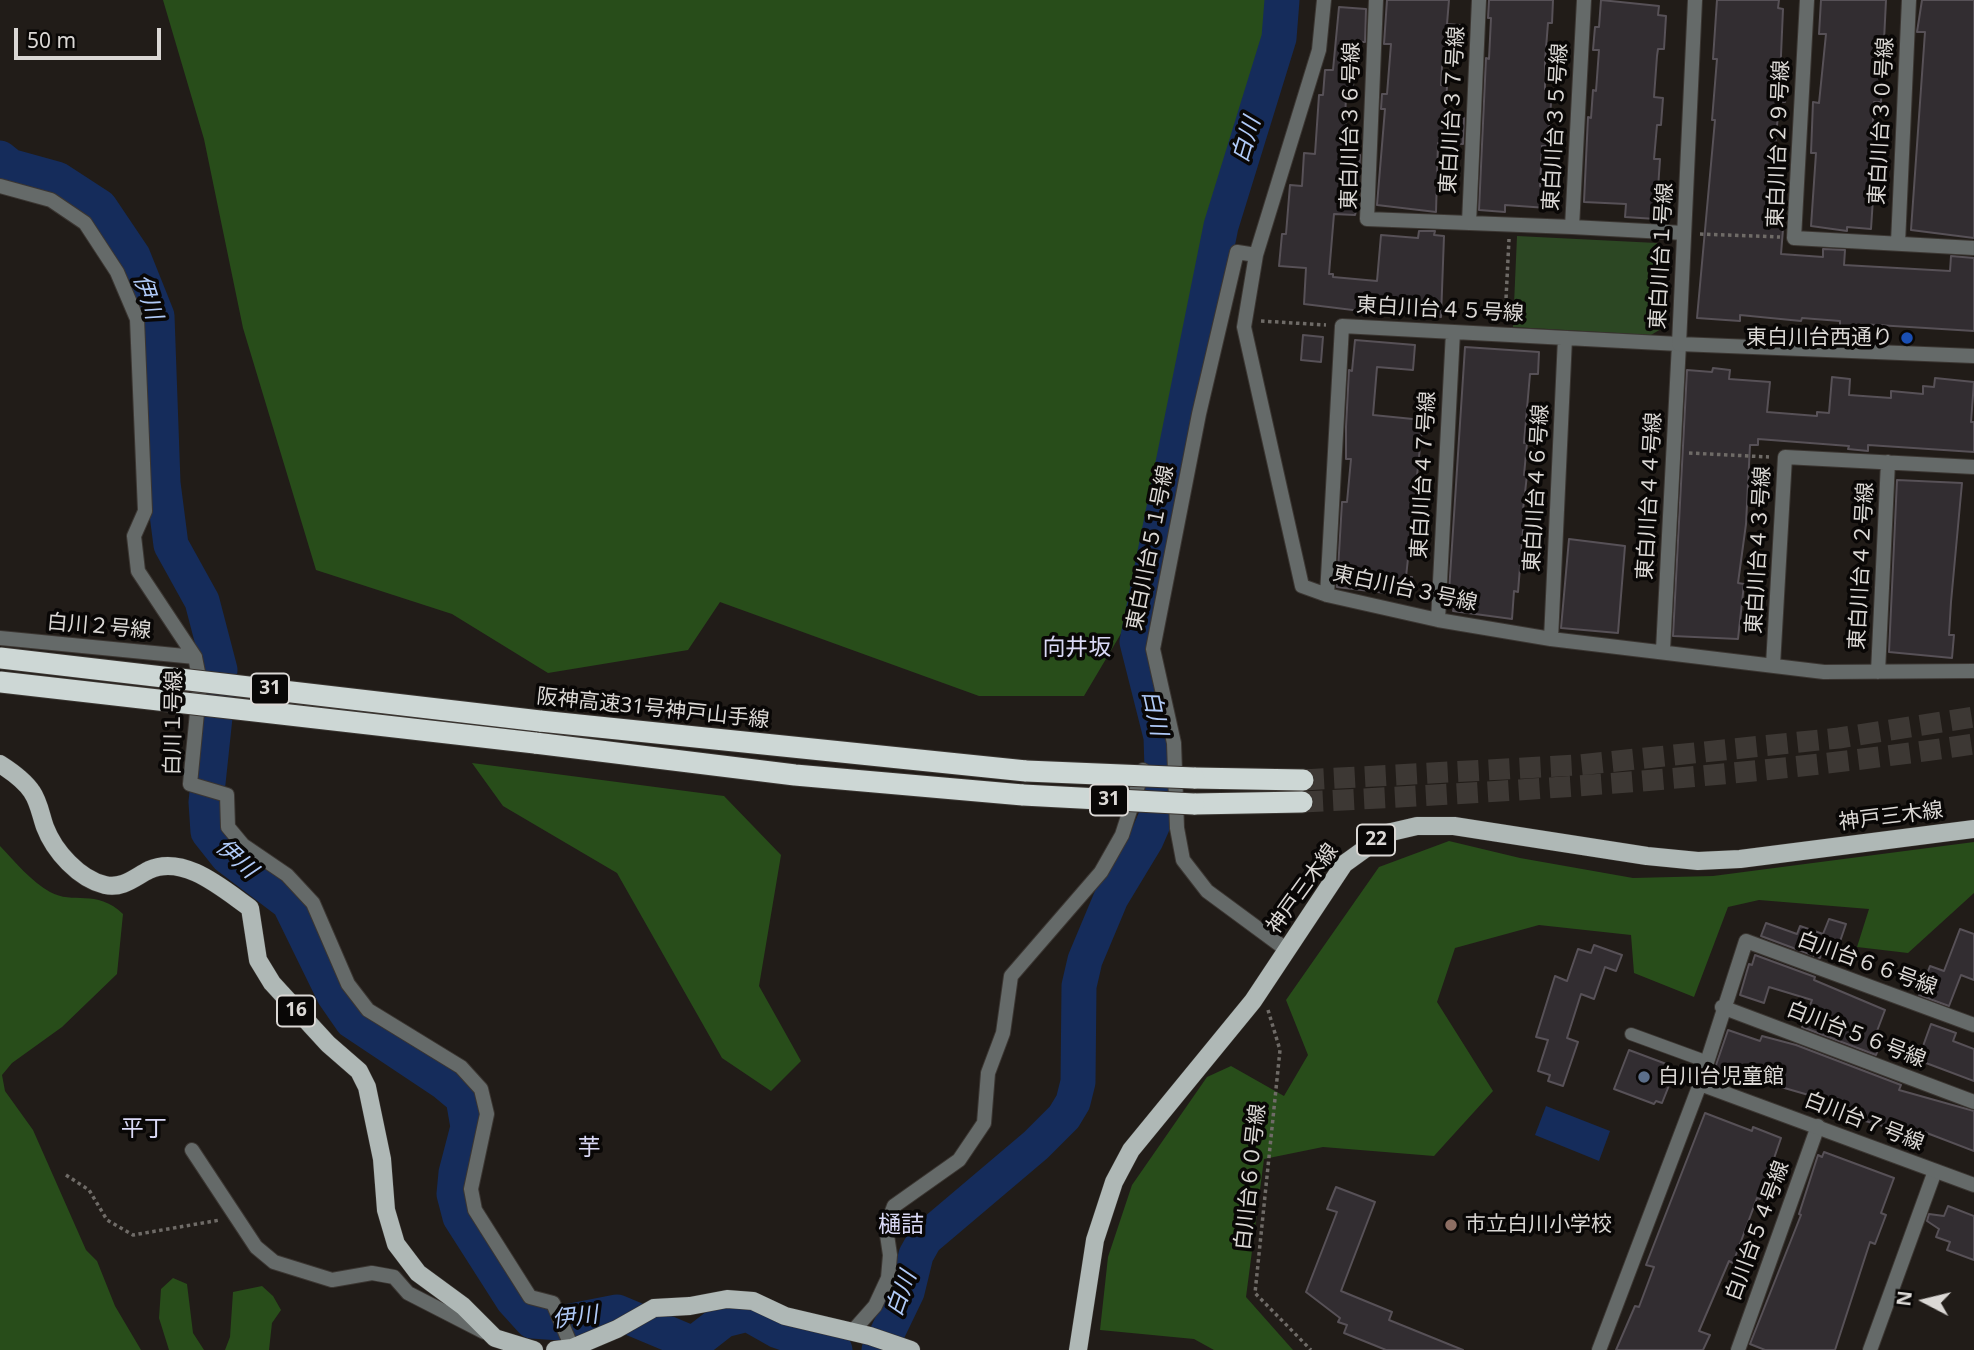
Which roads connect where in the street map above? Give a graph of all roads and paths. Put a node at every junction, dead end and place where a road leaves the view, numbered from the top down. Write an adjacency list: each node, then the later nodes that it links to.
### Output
1 (1324, 0): 16 (street, 東白川台３号線)
2 (1376, 0): 9 (street, 東白川台３６号線)
3 (1479, 0): 9 (street, 東白川台３７号線)
4 (1584, 0): 11 (street, 東白川台３５号線)
5 (1695, 0): 12 (street, 東白川台１号線)
6 (1807, 0): 13 (street, 東白川台２９号線)
7 (1909, 0): 14 (street, 東白川台３０号線)
8 (0, 186): 33 (street, 白川１号線)
9 (1469, 223): 10 (street, 東白川台３６号線)
10 (1510, 224): 11 (street, 東白川台３６号線); 20 (path)
11 (1572, 227): 12 (street, 東白川台３５号線)
12 (1684, 233): 13 (path); 22 (street, 東白川台１号線)
13 (1794, 238): 14 (street, 東白川台２９号線)
14 (1898, 243): 15 (street, 東白川台２９号線)
15 (1974, 248)
16 (1256, 255): 17 (street, 東白川台３号線); 40 (street, 東白川台５１号線)
17 (1245, 320): 18 (path); 28 (street, 東白川台３号線)
18 (1342, 326): 19 (street, 東白川台４５号線); 28 (street, 東白川台４５号線)
19 (1453, 332): 20 (street, 東白川台４５号線); 29 (street, 東白川台４７号線)
20 (1505, 335): 21 (street, 東白川台４５号線)
21 (1565, 338): 22 (street, 東白川台４５号線); 31 (street, 東白川台４６号線)
22 (1679, 344): 23 (street, 東白川台１号線); 24 (street, 東白川台４４号線)
23 (1974, 356)
24 (1674, 452): 25 (path); 32 (street, 東白川台４４号線)
25 (1785, 457): 26 (street, 東白川台４３号線); 35 (street, 東白川台４３号線)
26 (1888, 462): 27 (street, 東白川台４３号線); 37 (street, 東白川台４２号線)
27 (1974, 467)
28 (1327, 595): 29 (street, 東白川台３号線)
29 (1438, 620): 31 (street, 東白川台３号線)
30 (0, 638): 33 (street, 白川２号線)
31 (1551, 639): 32 (street, 東白川台３号線)
32 (1662, 650): 35 (street, 東白川台３号線)
33 (195, 657): 60 (street, 白川１号線)
34 (0, 658): 40 (highway, 阪神高速31号神戸山手線 / 31, bridge)
35 (1773, 665): 37 (street, 東白川台３号線)
36 (1974, 671): 37 (street, 東白川台３号線)
37 (1878, 672)
38 (0, 682): 42 (highway, 31, bridge)
39 (0, 764): 59 (main road, 16)
40 (1184, 775): 41 (highway, 阪神高速31号神戸山手線 / 31); 44 (street); 58 (street)
41 (1303, 780)
42 (1302, 802)
43 (1974, 829): 44 (main road, 神戸三木線 / 22)
44 (1287, 950): 45 (main road, 神戸三木線 / 22)
45 (1262, 988): 63 (main road, 神戸三木線 / 22); 64 (path, 白川台６０号線)
46 (1722, 1007): 47 (street, 白川台６６号線); 49 (street); 51 (street, 白川台５６号線)
47 (1974, 1025)
48 (1631, 1034): 49 (lane)
49 (1705, 1060): 50 (street)
50 (1700, 1084): 52 (street, 白川台７号線); 65 (street)
51 (1974, 1102)
52 (1818, 1126): 54 (street, 白川台７号線); 66 (street, 白川台５４号線)
53 (192, 1150): 57 (street)
54 (1935, 1171): 56 (street, 白川台７号線); 67 (street)
55 (66, 1175): 57 (path)
56 (1974, 1185)
57 (236, 1217): 59 (street)
58 (852, 1332): 60 (main road); 61 (main road)
59 (495, 1338): 62 (main road, 16)
60 (567, 1349)
61 (904, 1349)
62 (534, 1350)
63 (1078, 1350)
64 (1311, 1350)
65 (1599, 1350)
66 (1738, 1350)
67 (1870, 1350)

